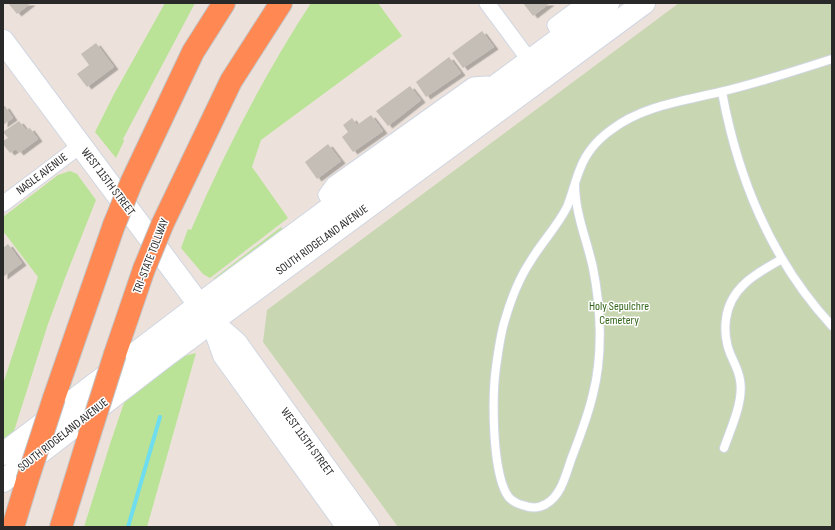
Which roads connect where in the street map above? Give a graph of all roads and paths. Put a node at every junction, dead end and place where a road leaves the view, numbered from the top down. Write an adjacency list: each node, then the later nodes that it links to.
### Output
1 (224, 3): 22 (highway, bridge)
2 (281, 3): 23 (highway, TRI-STATE TOLLWAY, bridge)
3 (487, 3): 10 (street)
4 (585, 3): 7 (street)
5 (608, 3): 7 (main road, SOUTH RIDGELAND AVENUE)
6 (644, 3): 17 (main road, SOUTH RIDGELAND AVENUE)
7 (561, 37): 10 (main road, SOUTH RIDGELAND AVENUE)
8 (3, 41): 12 (main road, WEST 115TH STREET)
9 (832, 59): 11 (lane)
10 (530, 60): 16 (main road, SOUTH RIDGELAND AVENUE)
11 (722, 92): 13 (lane); 15 (lane)
12 (81, 145): 14 (street, NAGLE AVENUE); 16 (main road, WEST 115TH STREET)
13 (575, 184): 13 (lane)
14 (3, 204)
15 (782, 259): 18 (lane); 19 (lane)
16 (199, 305): 17 (main road, WEST 115TH STREET); 20 (main road, SOUTH RIDGELAND AVENUE)
17 (212, 322): 21 (main road, SOUTH RIDGELAND AVENUE); 24 (main road, WEST 115TH STREET); 25 (main road, WEST 115TH STREET)
18 (832, 326)
19 (724, 448)
20 (3, 454)
21 (3, 481)
22 (13, 527)
23 (61, 527)
24 (348, 527)
25 (368, 527)

